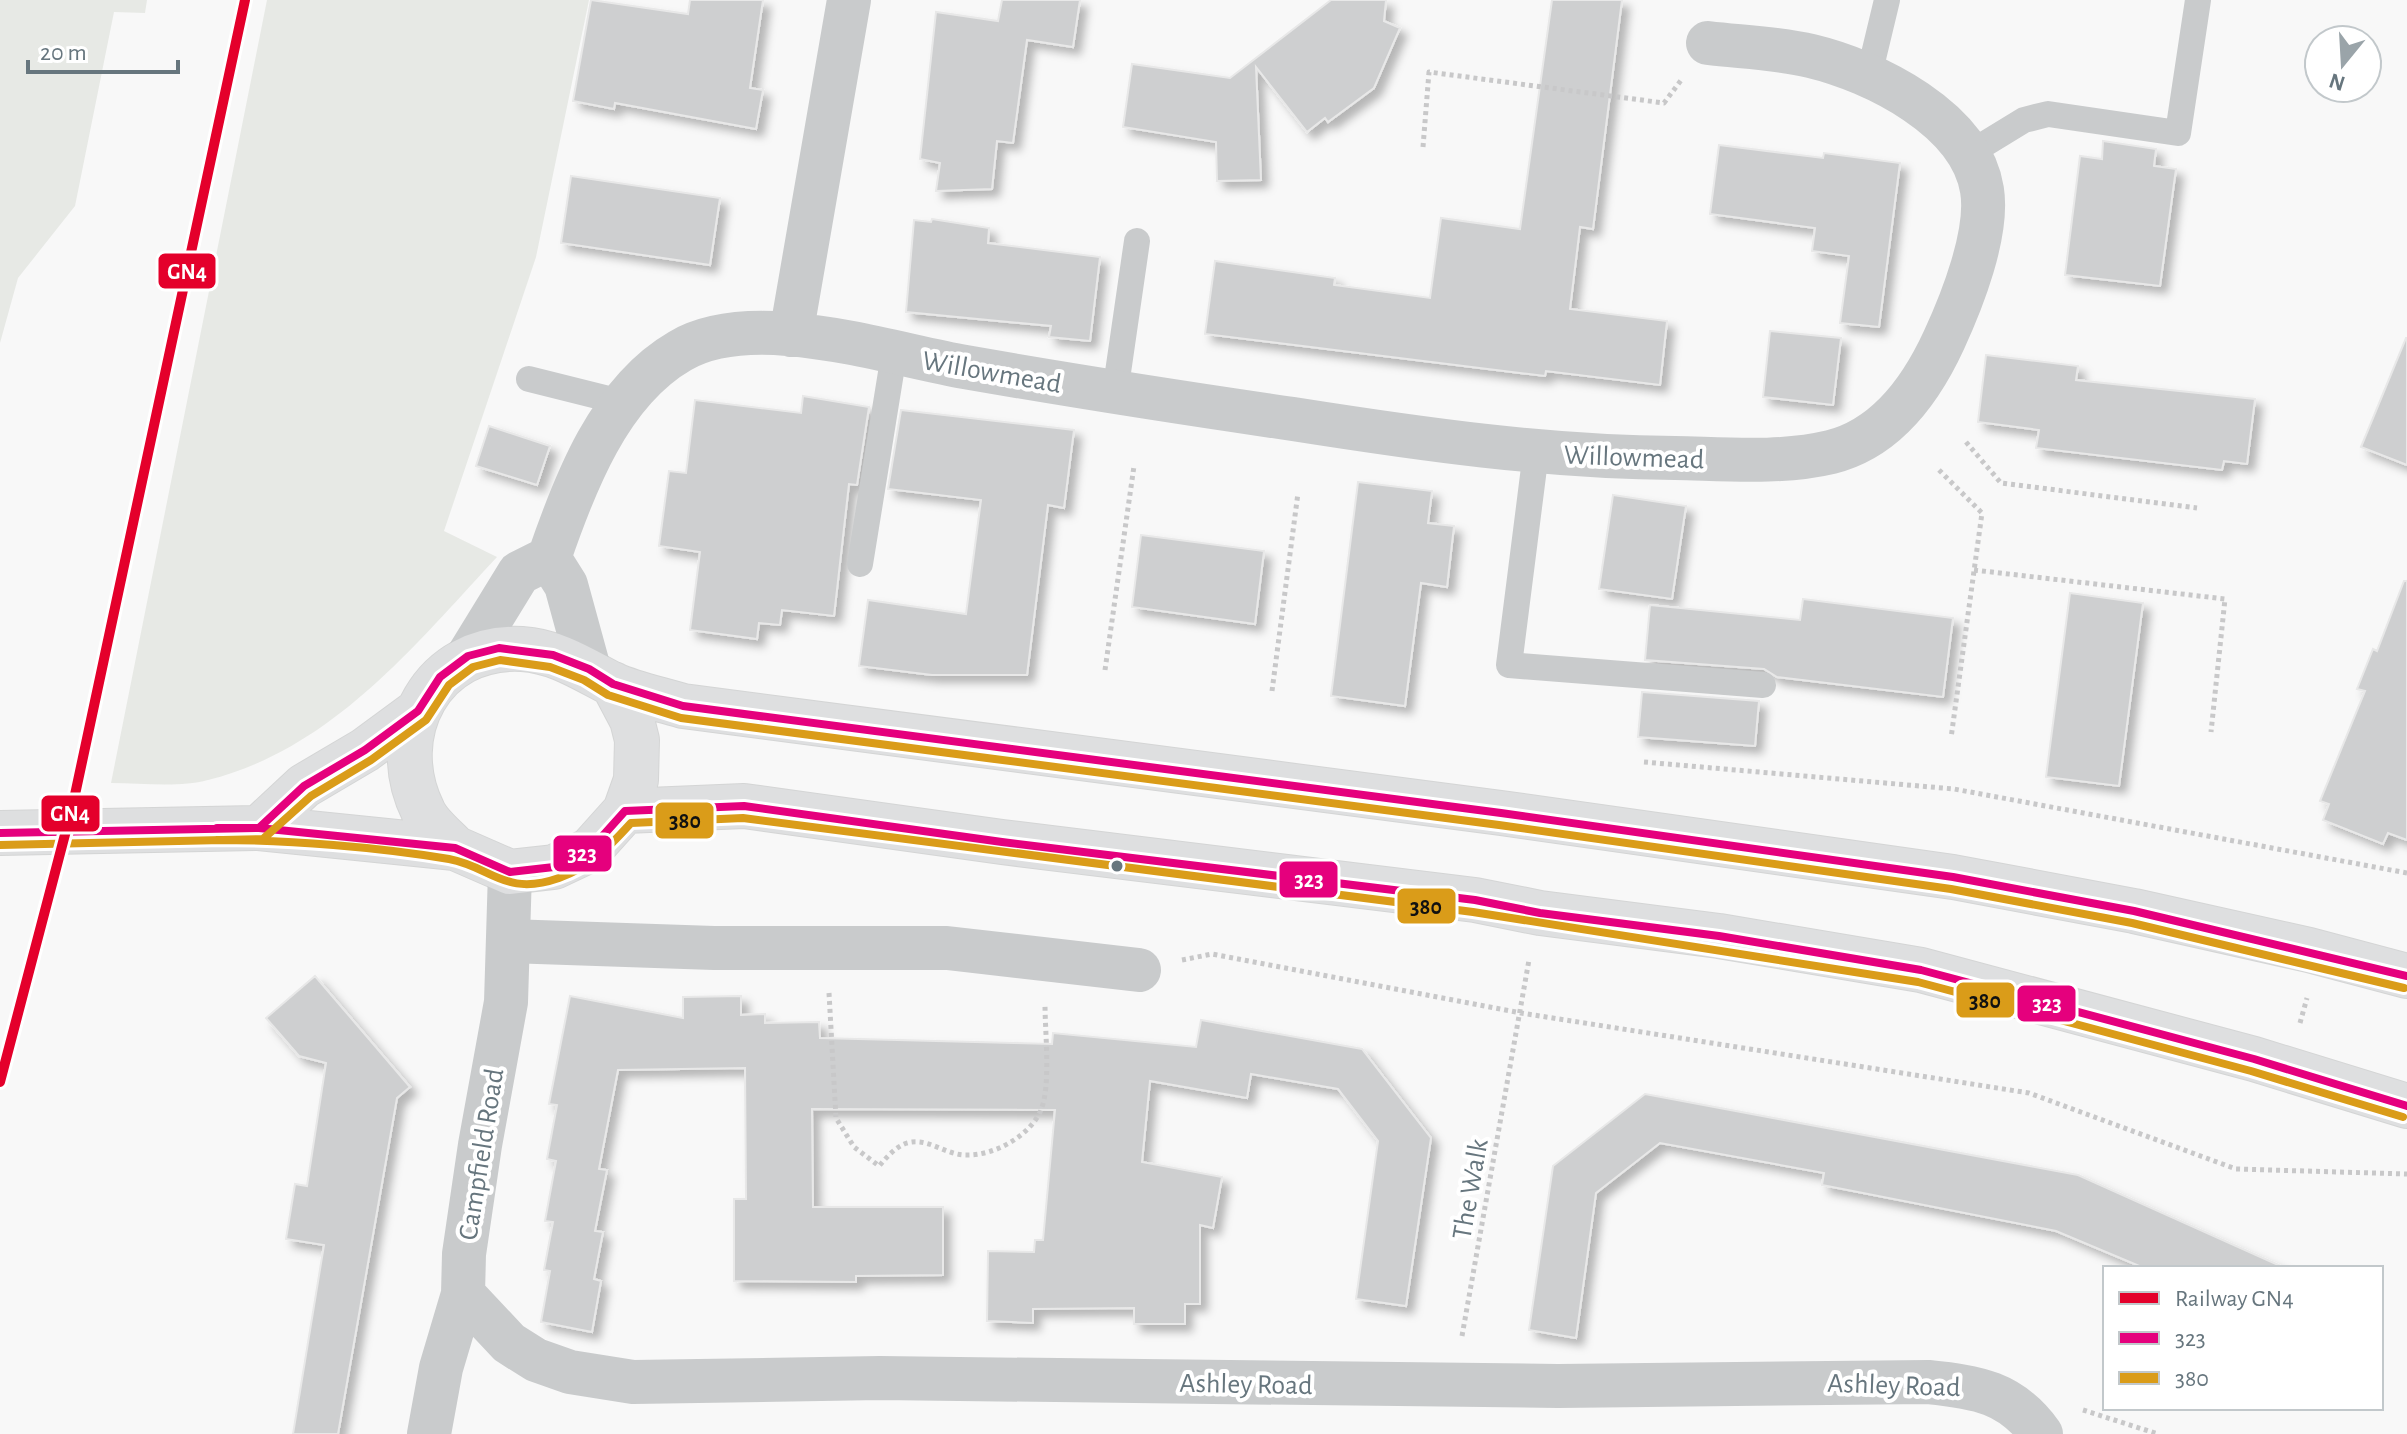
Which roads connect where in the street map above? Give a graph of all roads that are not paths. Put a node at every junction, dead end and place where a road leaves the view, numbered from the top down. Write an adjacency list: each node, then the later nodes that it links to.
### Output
1 (849, 0): 8 (street)
2 (1887, 0): 5 (lane)
3 (2198, 0): 6 (lane)
4 (1708, 43): 5 (street, Willowmead)
5 (1869, 75): 6 (street, Willowmead)
6 (1970, 153): 13 (street, Willowmead)
7 (1137, 241): 11 (lane)
8 (791, 335): 9 (street, Willowmead); 12 (street, Willowmead)
9 (894, 354): 11 (street, Willowmead); 15 (lane)
10 (529, 379): 12 (lane)
11 (1115, 393): 13 (street, Willowmead)
12 (625, 403): 14 (street, Willowmead)
13 (1536, 452): 18 (lane)
14 (549, 558): 16 (street); 17 (street)
15 (860, 564)
16 (468, 656): 17 (highway); 19 (highway)
17 (601, 676): 20 (highway); 27 (highway)
18 (1763, 685)
19 (418, 711): 21 (highway); 23 (highway)
20 (625, 811): 24 (highway); 28 (highway)
21 (259, 828): 22 (highway); 23 (highway)
22 (0, 833)
23 (455, 848): 24 (highway)
24 (510, 872): 25 (street, Campfield Road)
25 (508, 941): 26 (street); 29 (street, Campfield Road)
26 (1139, 970)
27 (2407, 976)
28 (2407, 1106)
29 (463, 1294): 30 (street, Ashley Road); 31 (street, Campfield Road)
30 (2034, 1424)
31 (429, 1434)

